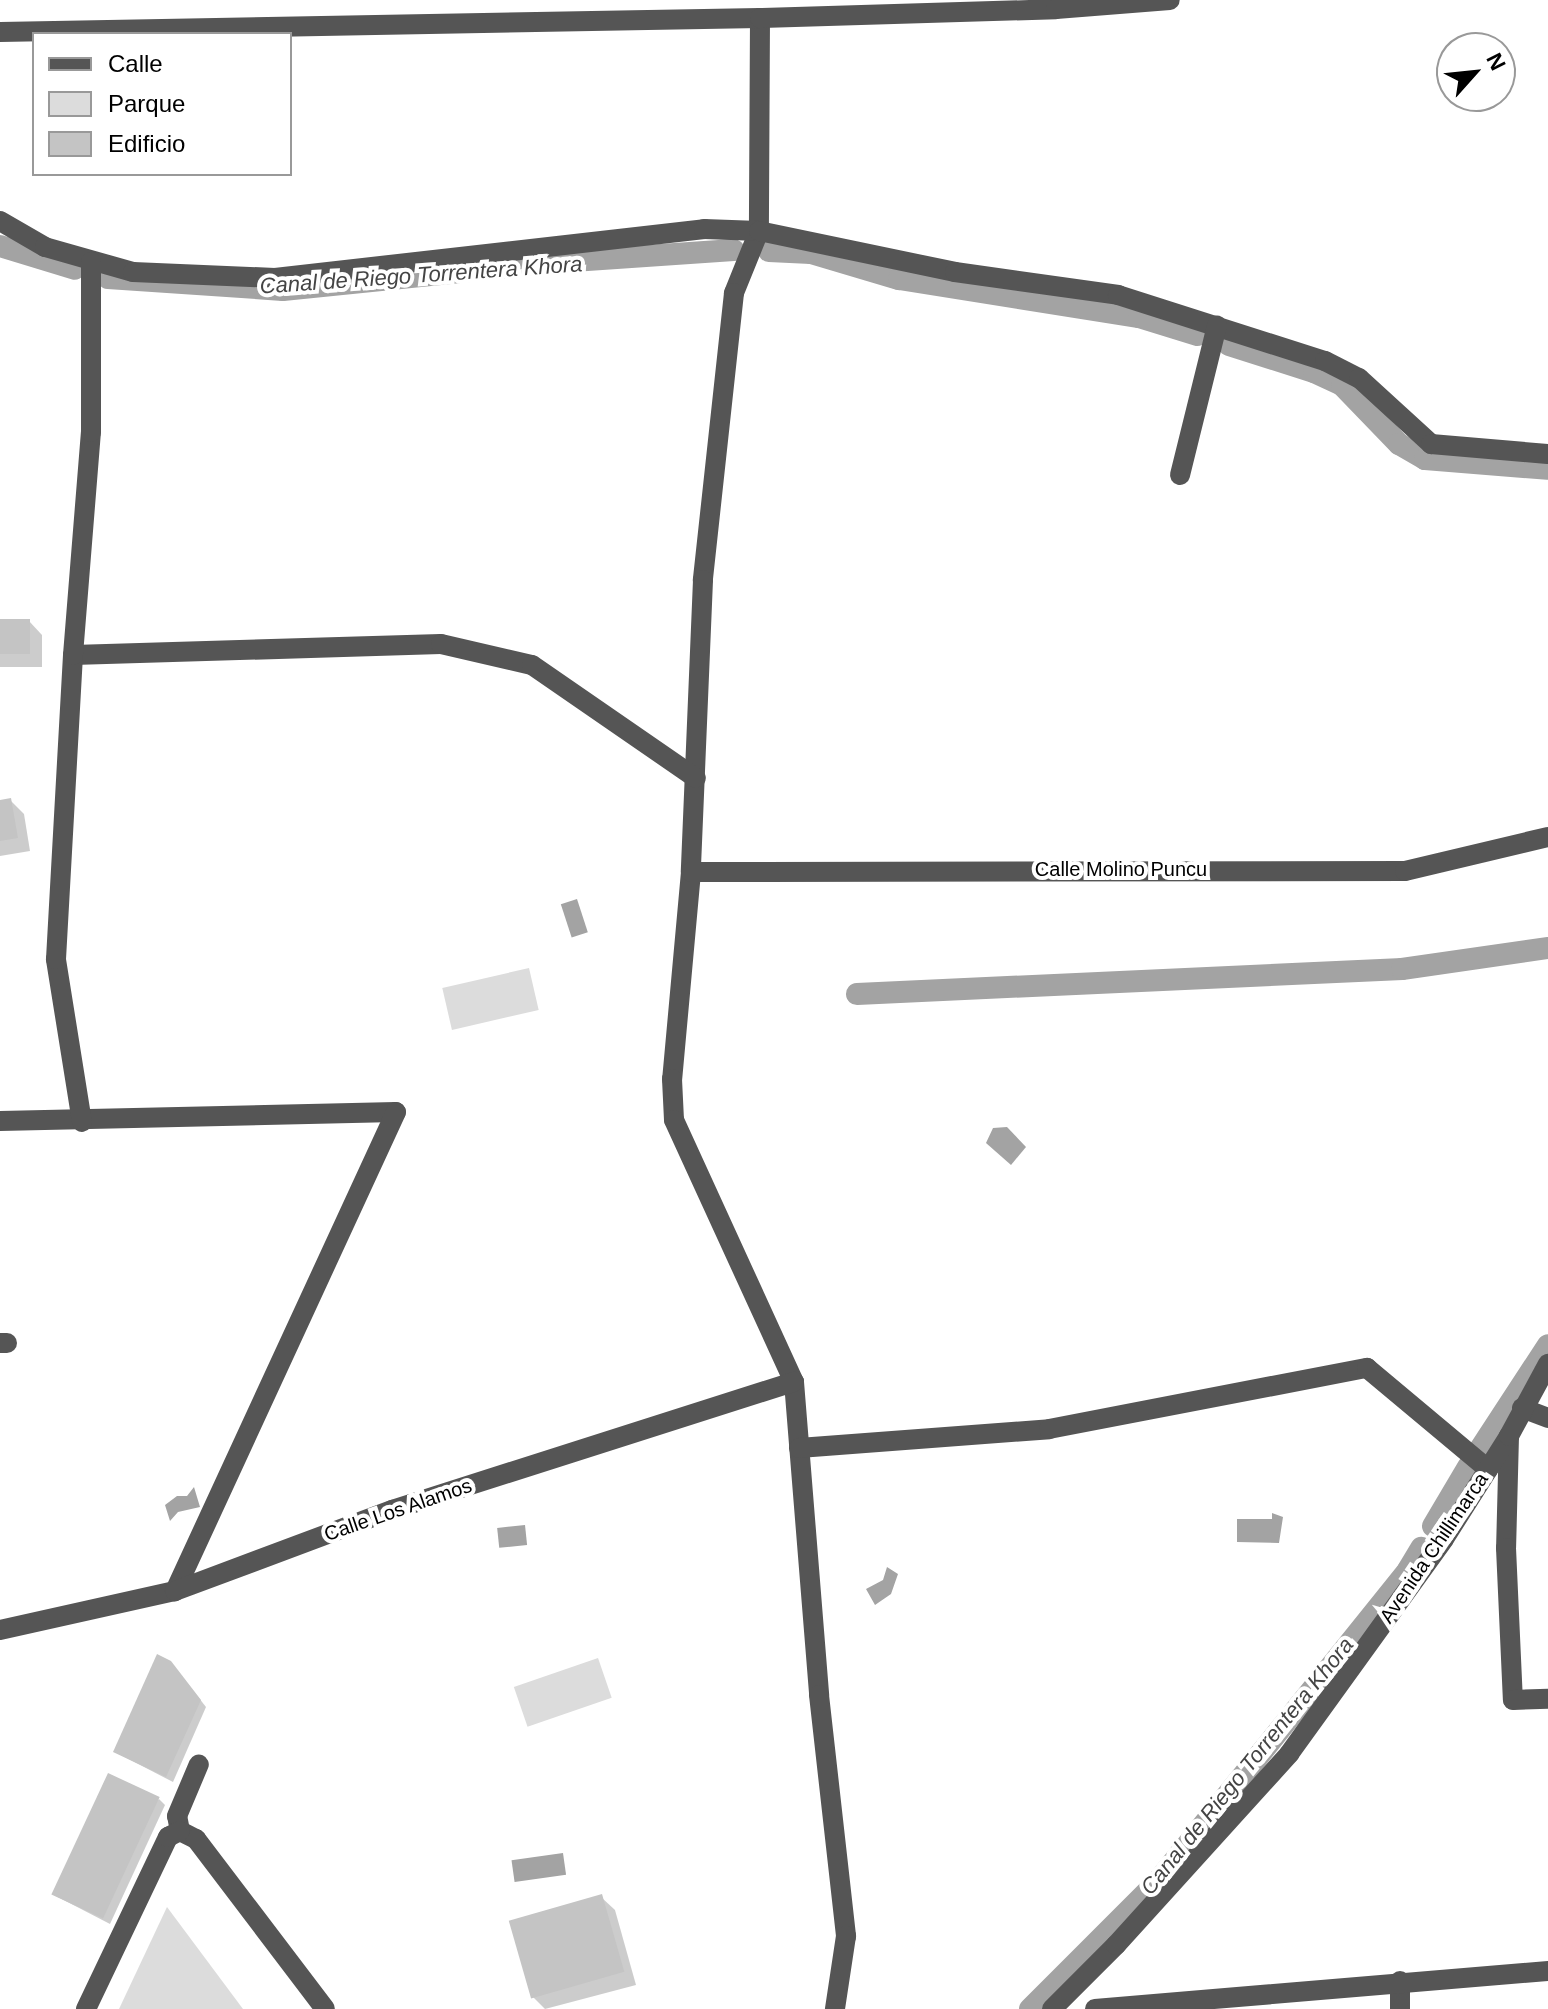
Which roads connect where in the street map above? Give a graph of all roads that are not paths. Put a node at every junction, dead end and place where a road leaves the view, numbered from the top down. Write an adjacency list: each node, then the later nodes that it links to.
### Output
1 (1170, 0): 2 (street)
2 (841, 8): 3 (street)
3 (760, 18): 4 (street); 6 (street)
4 (0, 32)
5 (0, 221): 7 (street)
6 (759, 231): 7 (street); 8 (street); 12 (street)
7 (91, 262): 11 (street)
8 (1217, 326): 9 (street); 10 (street)
9 (1548, 454)
10 (1180, 475)
11 (73, 655): 12 (street); 16 (street)
12 (696, 778): 14 (street)
13 (1548, 837): 14 (street, Calle Molino Puncu)
14 (691, 872): 18 (street)
15 (0, 1121): 16 (street)
16 (82, 1122): 24 (street)
17 (1548, 1364): 19 (street, Avenida Chillimarca)
18 (794, 1382): 22 (street); 24 (street, Calle Los Alamos)
19 (1522, 1408): 20 (street); 21 (street, Avenida Chillimarca)
20 (1548, 1418)
21 (1509, 1436): 23 (street, Avenida Chillimarca); 26 (street)
22 (799, 1448): 23 (street); 33 (street)
23 (1488, 1469): 34 (street, Avenida Chillimarca)
24 (175, 1591): 25 (street, Calle Los Alamos)
25 (0, 1630)
26 (1548, 1699)
27 (199, 1764): 28 (street)
28 (180, 1831): 31 (street); 32 (street)
29 (1548, 1971): 30 (street)
30 (1400, 1981): 35 (street); 36 (street)
31 (86, 2009)
32 (325, 2009)
33 (835, 2009)
34 (1052, 2009)
35 (1095, 2009)
36 (1400, 2009)

